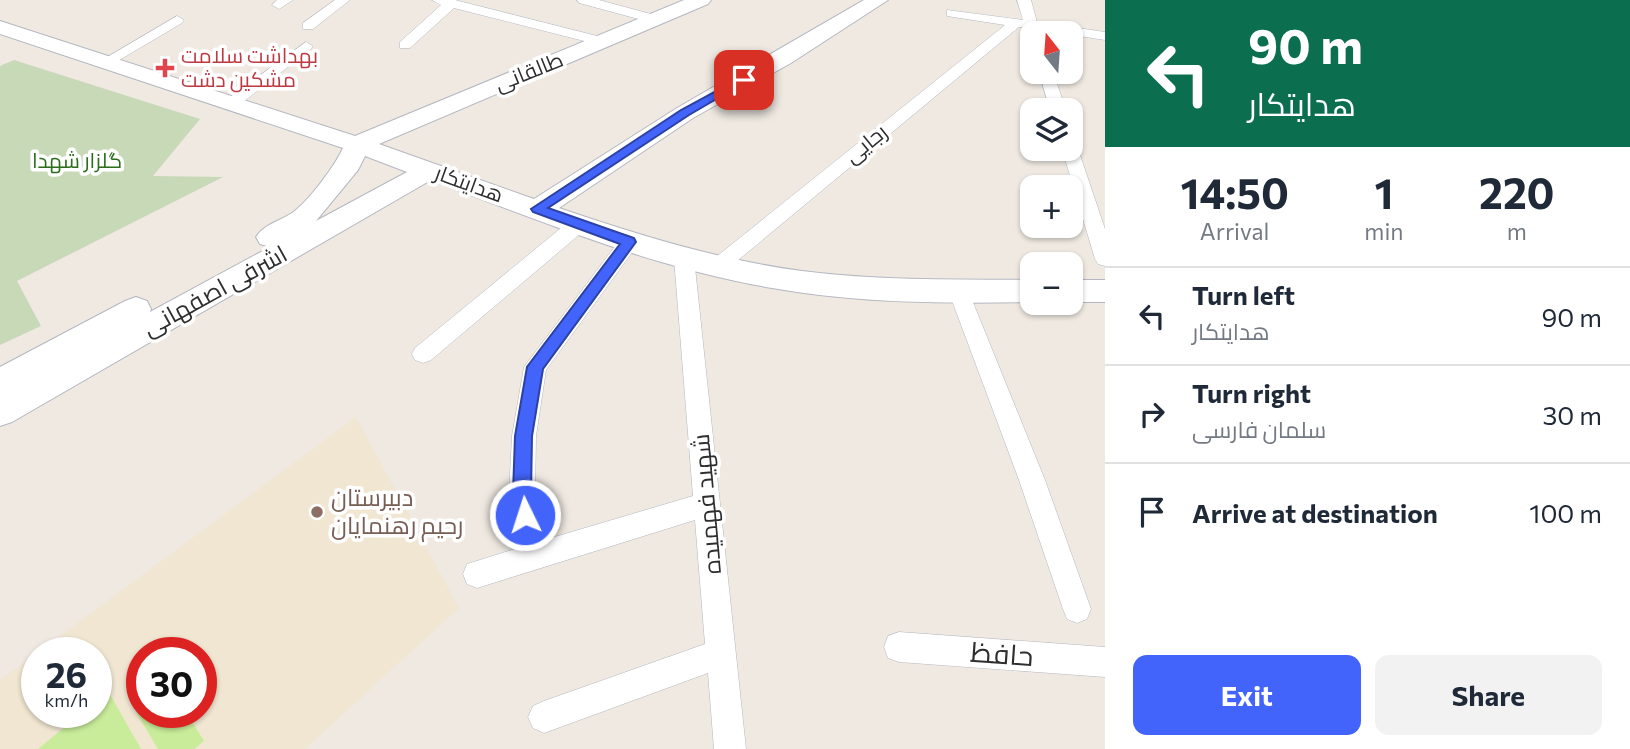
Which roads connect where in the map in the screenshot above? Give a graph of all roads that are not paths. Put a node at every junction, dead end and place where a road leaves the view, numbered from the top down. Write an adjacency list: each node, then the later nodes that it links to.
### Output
1 (343, 0): 11 (street)
2 (584, 0): 9 (street)
3 (701, 0): 9 (main road, طالقانی)
4 (878, 0): 26 (main road)
5 (1024, 0): 10 (street)
6 (445, 1): 17 (street); 18 (street)
7 (952, 13): 13 (street)
8 (177, 20): 20 (street)
9 (657, 20): 17 (main road, طالقانی)
10 (1026, 21)
11 (308, 26)
12 (0, 27): 20 (main road, هدایتکار)
13 (1020, 27)
14 (1020, 33): 32 (street, رجایی)
15 (1083, 34): 16 (street)
16 (1105, 36)
17 (604, 42): 23 (main road, طالقانی)
18 (405, 45)
19 (306, 46): 21 (street)
20 (106, 62): 21 (main road, هدایتکار)
21 (232, 103): 22 (main road, هدایتکار)
22 (306, 128): 23 (main road, هدایتکار); 27 (main road)
23 (357, 144): 25 (main road, هدایتکار); 27 (main road, اشرفی اصفهانی)
24 (1074, 161): 31 (street)
25 (430, 170): 26 (main road, هدایتکار); 39 (main road, اشرفی اصفهانی)
26 (538, 209): 28 (main road, هدایتکار)
27 (304, 218): 38 (main road, اشرفی اصفهانی)
28 (579, 224): 29 (main road, هدایتکار); 37 (street)
29 (629, 242): 30 (main road, هدایتکار); 41 (street)
30 (684, 258): 32 (main road, هدایتکار); 40 (street, شهید فهمیده)
31 (1105, 259)
32 (718, 266): 33 (main road, هدایتکار)
33 (958, 290): 34 (main road, هدایتکار); 43 (street)
34 (1020, 291)
35 (1083, 291): 36 (main road)
36 (1105, 292)
37 (423, 354)
38 (0, 383)
39 (0, 411)
40 (707, 504): 41 (street); 45 (street, شهید فهمیده)
41 (530, 557): 42 (street)
42 (477, 574)
43 (1077, 609)
44 (899, 647): 46 (street, حافظ)
45 (720, 654): 47 (street); 48 (street, شهید فهمیده)
46 (1105, 662)
47 (544, 717)
48 (733, 747)

